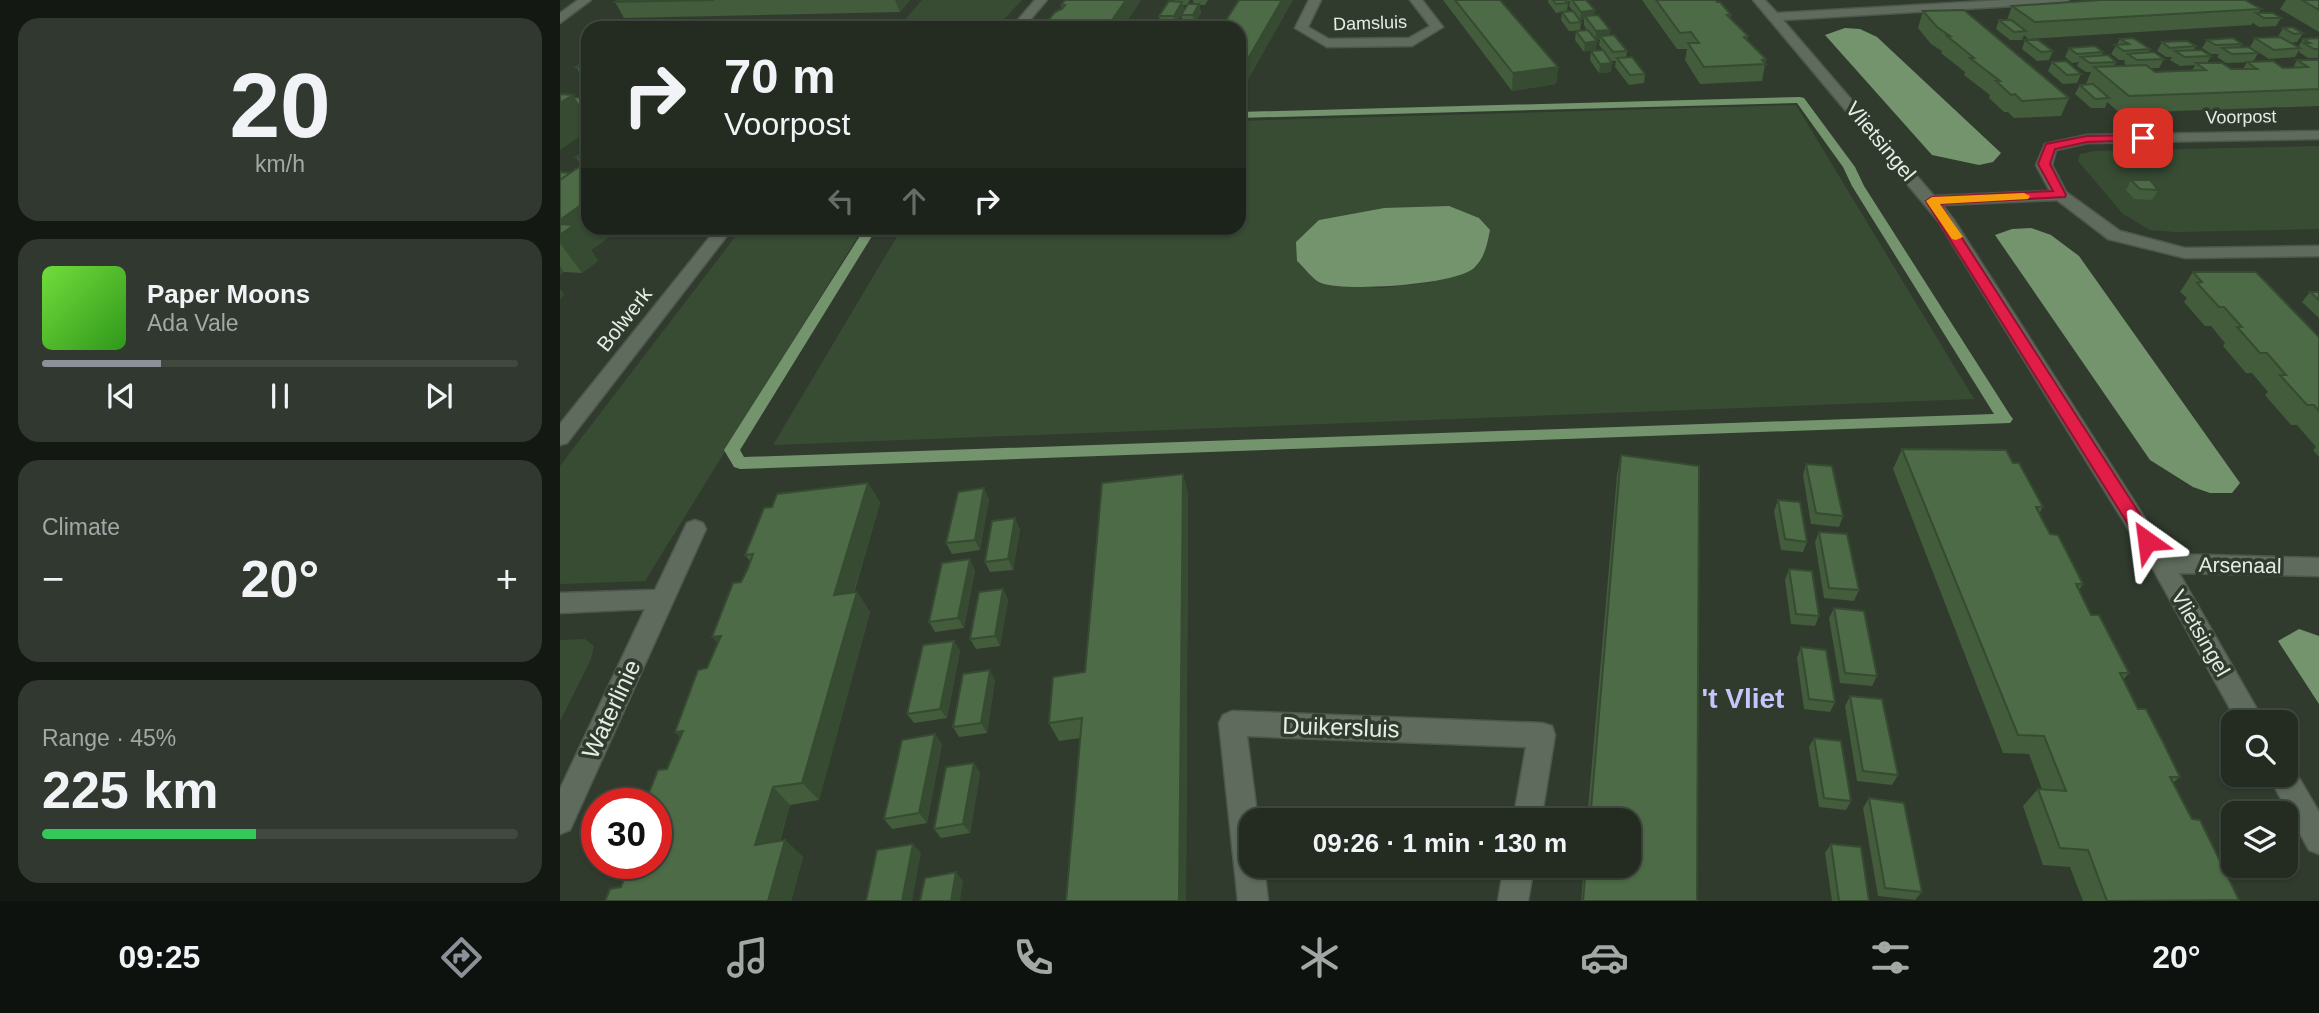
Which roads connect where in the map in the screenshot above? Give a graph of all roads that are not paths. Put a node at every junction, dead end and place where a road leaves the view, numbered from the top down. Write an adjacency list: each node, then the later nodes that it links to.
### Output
1 (586, 0): 8 (street)
2 (1041, 0): 9 (street)
3 (1315, 0): 4 (street, Damsluis)
4 (1416, 0)
5 (1759, 0): 7 (street, Vlietsingel)
6 (2063, 0): 7 (street)
7 (1775, 17): 14 (street, Vlietsingel)
8 (560, 19)
9 (1023, 21)
10 (560, 103): 11 (street)
11 (581, 103)
12 (2319, 135): 13 (street, Voorpost)
13 (2060, 195): 14 (street); 16 (street, Voorpost)
14 (1932, 201): 19 (street, Vlietsingel)
15 (719, 235): 17 (street, Bolwerk)
16 (2319, 251)
17 (560, 438)
18 (695, 529): 21 (street, Waterlinie)
19 (2161, 563): 20 (street, Arsenaal); 23 (street, Vlietsingel)
20 (2319, 567)
21 (662, 598): 22 (street); 27 (street, Waterlinie)
22 (560, 603)
23 (2245, 710)
24 (2289, 787): 28 (street)
25 (1242, 808): 26 (street, Duikersluis)
26 (1529, 808)
27 (560, 820)
28 (2319, 840)
29 (1249, 878): 31 (street, Duikersluis)
30 (1517, 878): 32 (street)
31 (1252, 901)
32 (1513, 901)

